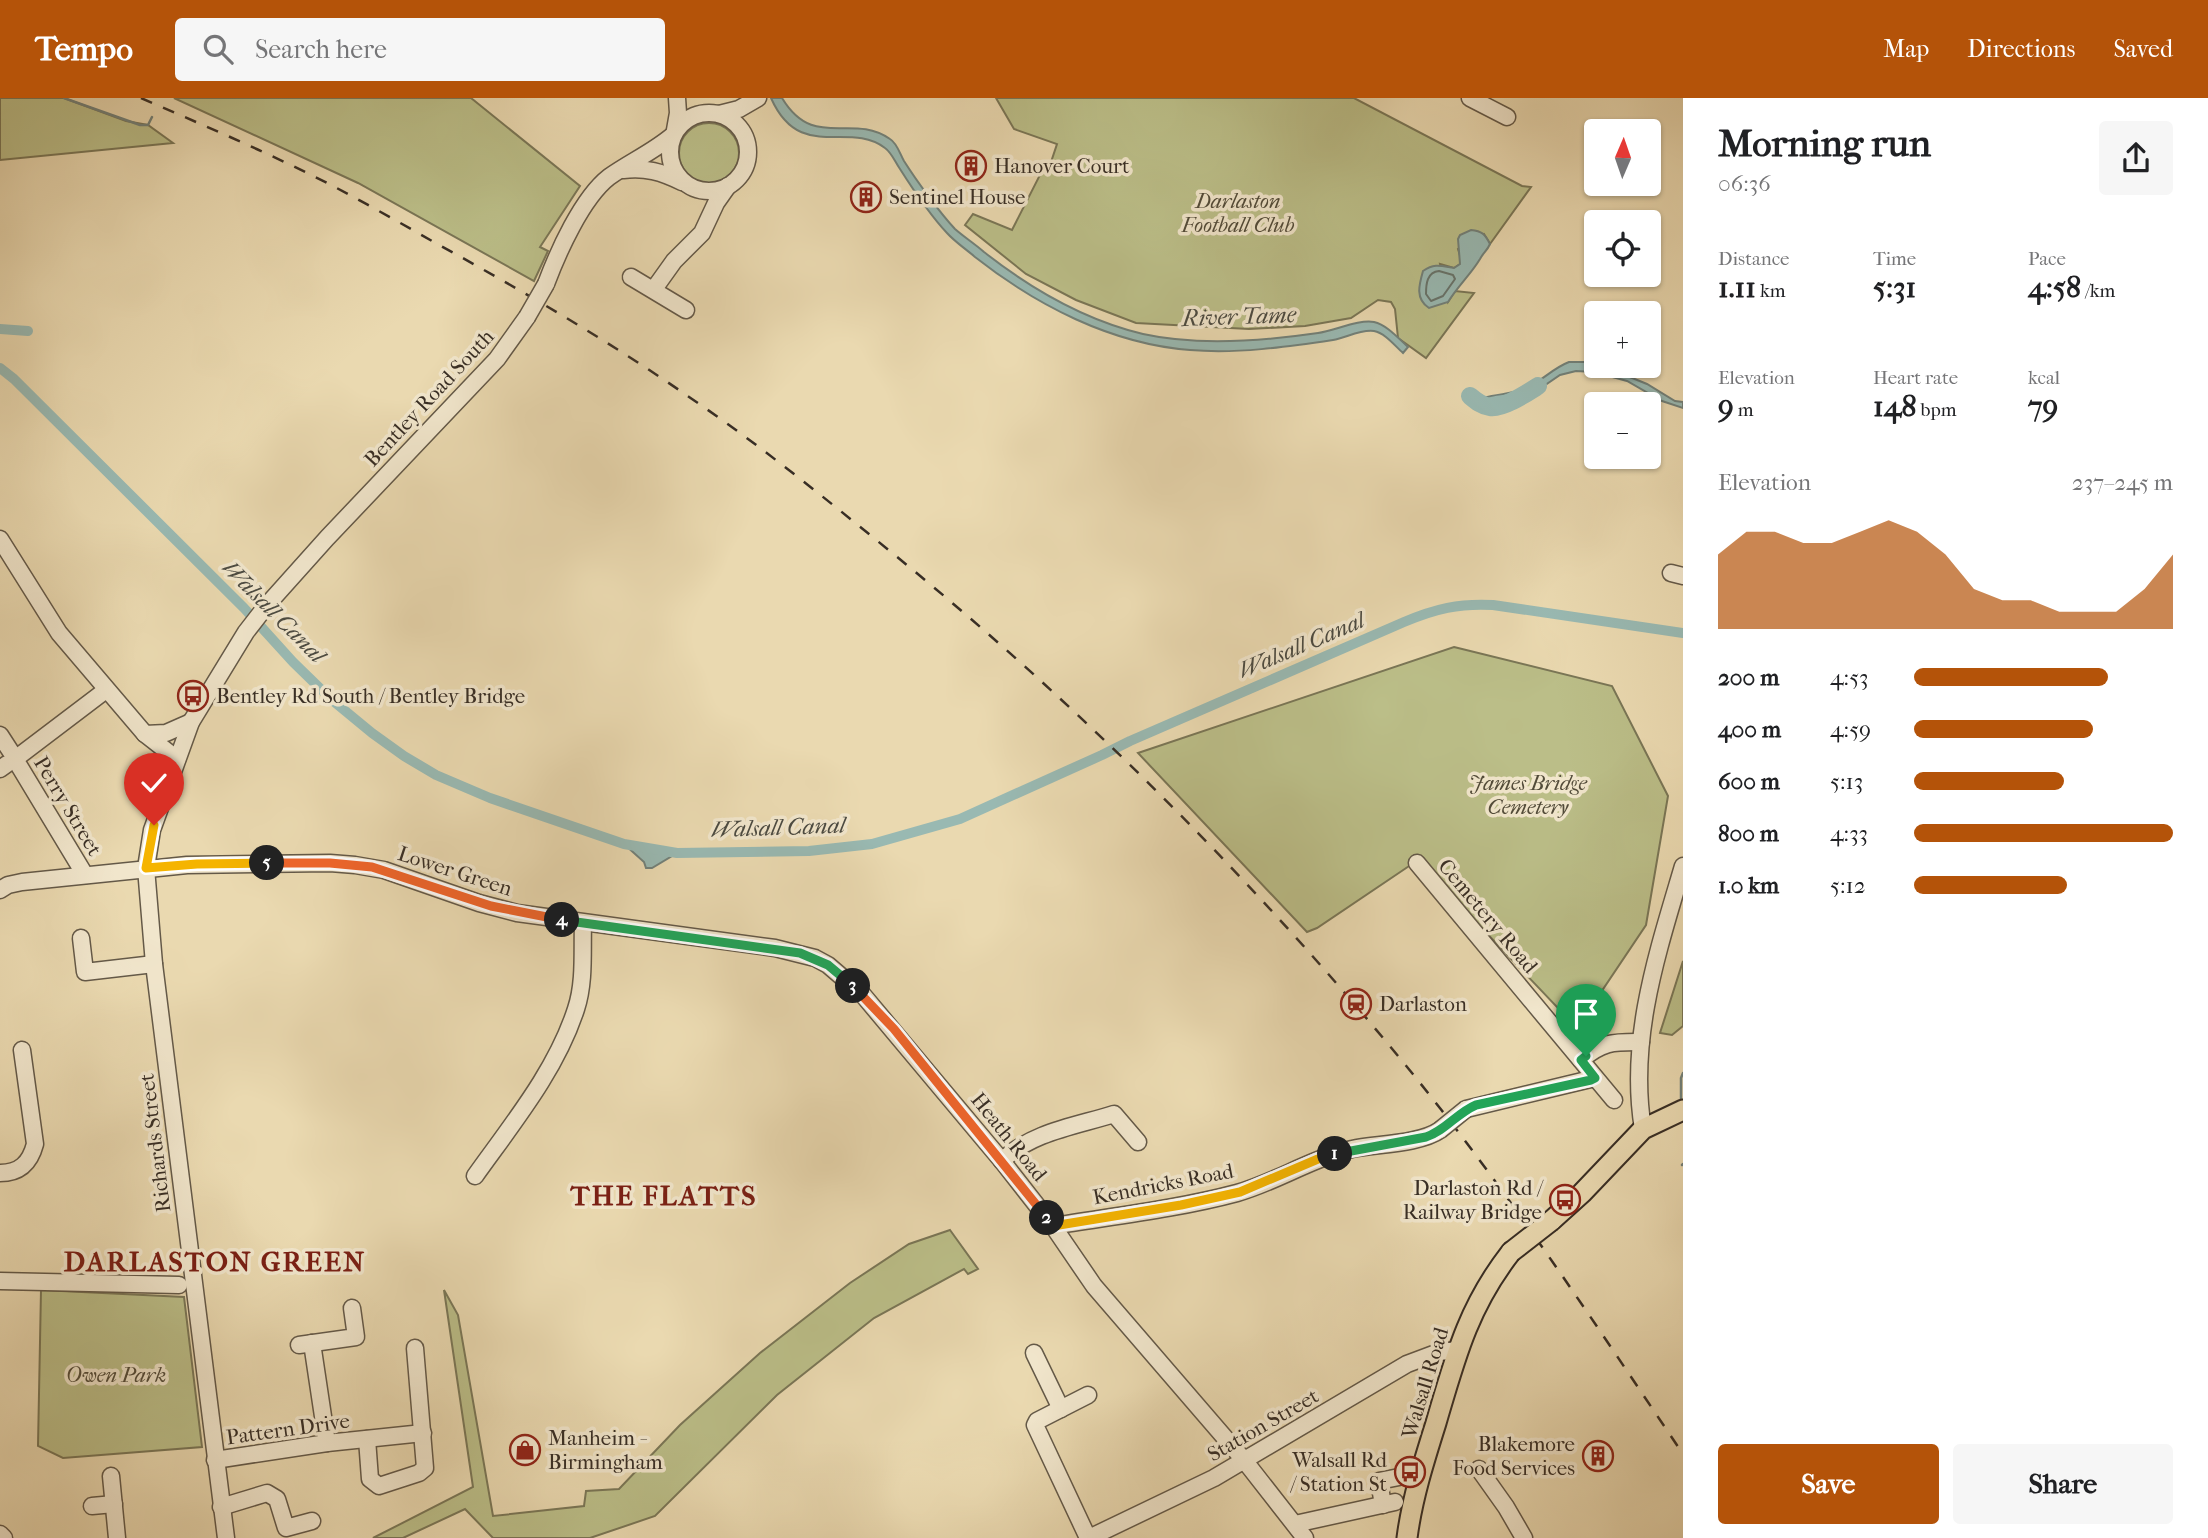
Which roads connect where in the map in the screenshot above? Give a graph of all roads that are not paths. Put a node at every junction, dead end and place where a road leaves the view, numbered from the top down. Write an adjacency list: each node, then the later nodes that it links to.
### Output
1 (677, 98): 7 (street)
2 (698, 98): 5 (street)
3 (758, 98): 5 (street); 8 (street)
4 (1470, 98): 6 (street)
5 (716, 113): 7 (street); 8 (street)
6 (1507, 117)
7 (674, 133): 9 (street, Bentley Road South); 10 (street)
8 (745, 136): 11 (street)
9 (621, 170): 10 (street); 18 (street, Bentley Road South, bridge)
10 (688, 186): 11 (street); 12 (street)
11 (728, 186): 12 (street)
12 (707, 223): 14 (street)
13 (631, 276): 14 (street)
14 (654, 289): 15 (street)
15 (686, 310)
16 (0, 539): 17 (street)
17 (106, 690): 19 (street); 22 (street)
18 (191, 722): 19 (street); 21 (street)
19 (145, 734): 21 (street)
20 (0, 735): 22 (street, Perry Street)
21 (177, 759): 25 (street)
22 (8, 761): 26 (street, Perry Street)
23 (1417, 863): 33 (street, Cemetery Road)
24 (1683, 866): 31 (street)
25 (146, 868): 26 (street, Lower Green); 28 (street, Lower Green); 30 (street, Richards Street)
26 (85, 875): 27 (street, Lower Green)
27 (0, 890)
28 (583, 923): 39 (street, Heath Road); 41 (street)
29 (81, 938): 30 (street)
30 (154, 964): 54 (street, Richards Street)
31 (1641, 1042): 33 (street); 37 (street)
32 (22, 1050): 40 (street)
33 (1581, 1060): 34 (street, Cemetery Road)
34 (1595, 1078): 35 (street, Cemetery Road); 42 (street, Kendricks Road, bridge)
35 (1614, 1100)
36 (1679, 1112): 37 (main road)
37 (1643, 1129): 47 (main road, Walsall Road, bridge)
38 (1138, 1142): 39 (street)
39 (1002, 1161): 42 (street, Heath Road)
40 (0, 1173)
41 (475, 1176)
42 (1053, 1226): 55 (street, Heath Road)
43 (0, 1281): 44 (street)
44 (179, 1285)
45 (352, 1308): 53 (street)
46 (415, 1348): 51 (street)
47 (1458, 1350): 55 (street, Station Street); 70 (main road, Walsall Road)
48 (1034, 1353): 50 (street)
49 (1088, 1395): 50 (street)
50 (1061, 1409): 68 (street)
51 (423, 1433): 52 (street, Pattern Drive); 52 (street)
52 (367, 1439): 53 (street, Pattern Drive)
53 (327, 1443): 54 (street, Pattern Drive)
54 (215, 1460): 61 (street, Richards Street)
55 (1244, 1460): 63 (street, Heath Road); 68 (street, Station Street)
56 (1479, 1469): 71 (street)
57 (111, 1476): 59 (street)
58 (1399, 1477): 63 (street)
59 (114, 1504): 60 (street); 66 (street)
60 (92, 1506)
61 (221, 1507): 62 (street); 67 (street, Richards Street)
62 (312, 1521)
63 (1295, 1524): 69 (street, Heath Road)
64 (0, 1534): 65 (street)
65 (4, 1538)
66 (117, 1538)
67 (226, 1538)
68 (1089, 1538)
69 (1305, 1538)
70 (1407, 1538)
71 (1524, 1538)

